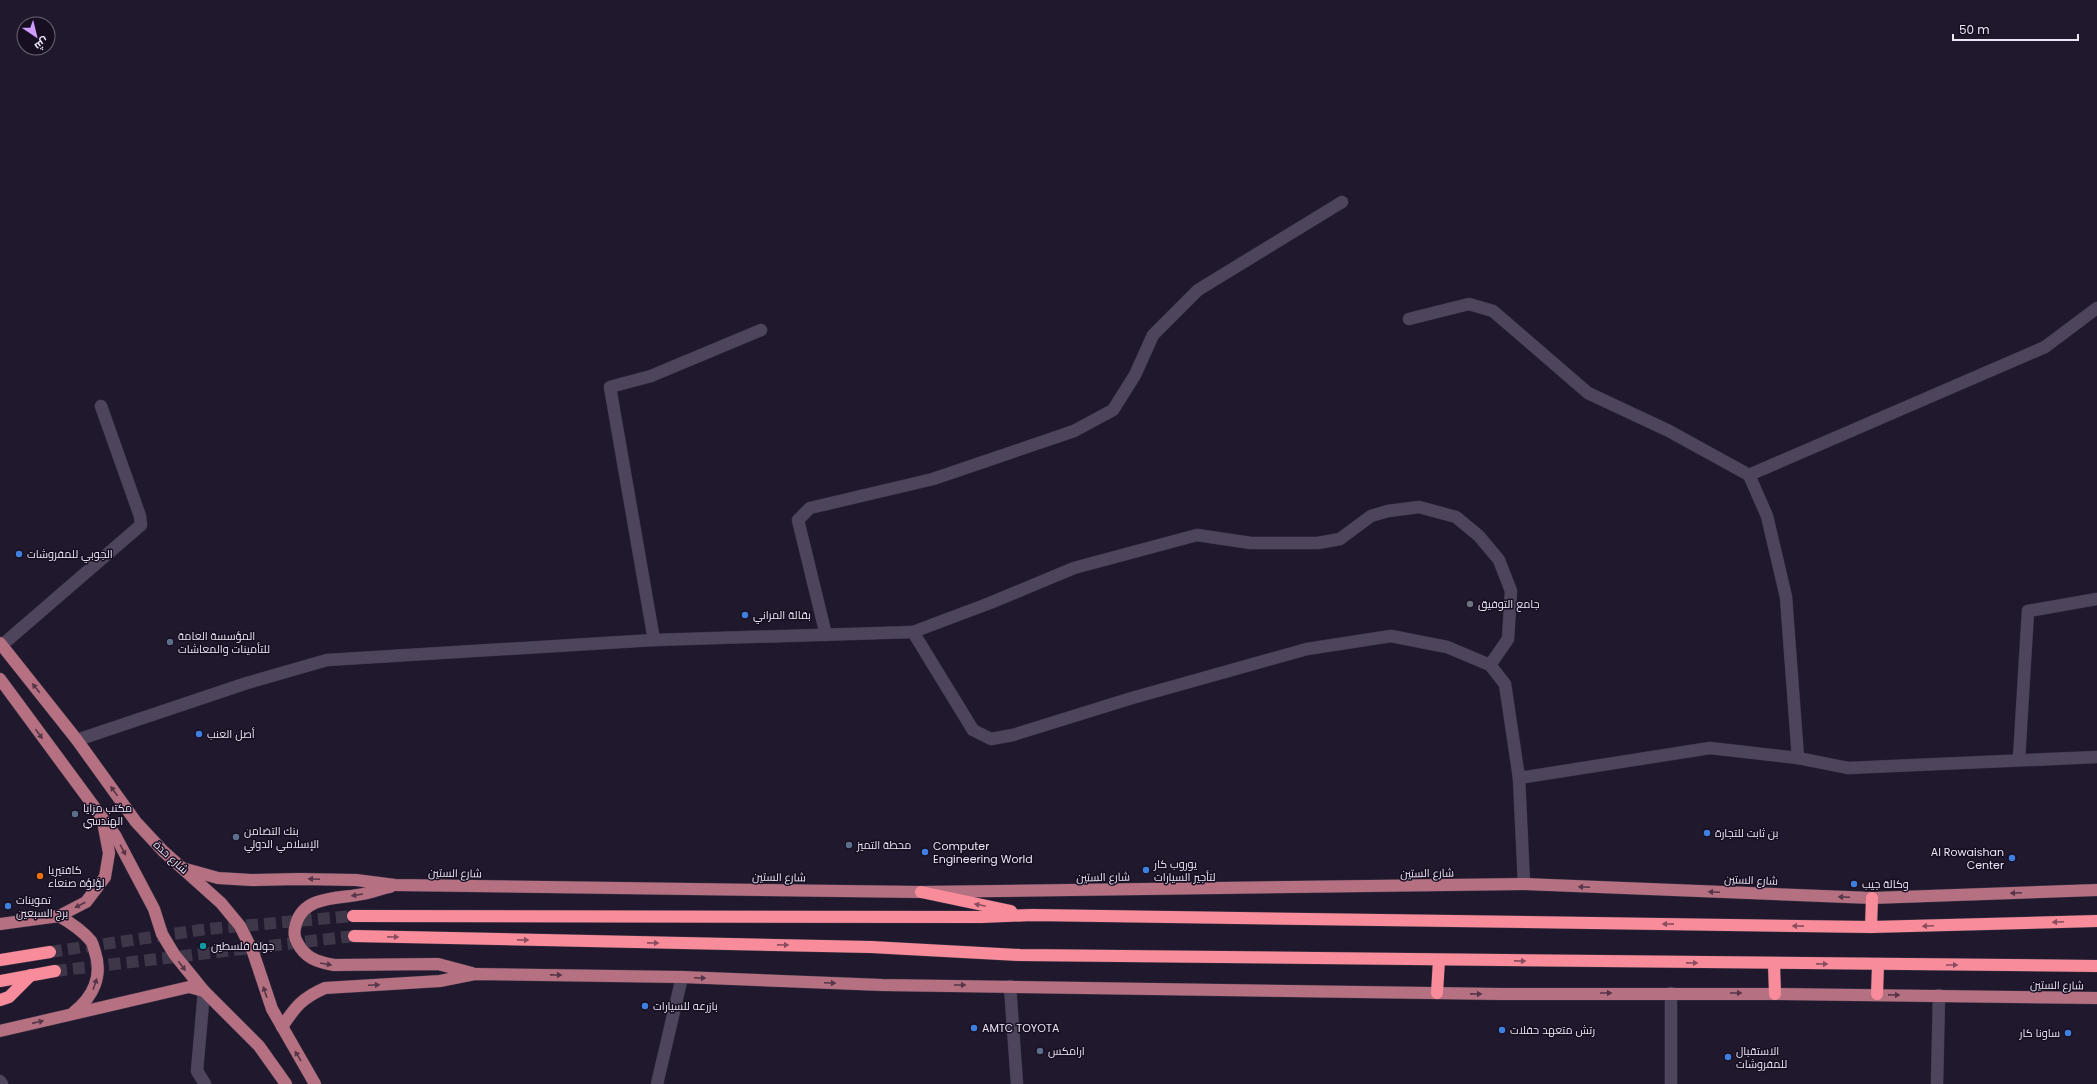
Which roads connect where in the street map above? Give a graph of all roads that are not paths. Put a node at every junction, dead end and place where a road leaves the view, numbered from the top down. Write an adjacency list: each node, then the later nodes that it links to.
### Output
1 (1342, 202): 9 (street)
2 (2097, 308): 6 (street)
3 (1409, 319): 6 (street)
4 (761, 330): 10 (street)
5 (101, 406): 11 (street)
6 (1749, 475): 16 (street)
7 (2097, 599): 17 (street)
8 (913, 632): 9 (street); 12 (street); 12 (street)
9 (826, 635): 10 (street)
10 (654, 640): 14 (street)
11 (1, 644): 14 (main road, شارع حدة, one-way to 11)
12 (1490, 665): 18 (street)
13 (0, 679): 19 (main road, one-way to 19)
14 (77, 740): 20 (main road, شارع حدة, one-way to 14)
15 (2097, 757): 17 (street)
16 (1798, 758): 17 (street); 18 (street)
17 (2019, 759)
18 (1519, 778): 21 (street)
19 (103, 821): 27 (main road, one-way to 27); 47 (main road, one-way to 47)
20 (182, 868): 22 (main road, شارع الستين, one-way to 20); 56 (main road, شارع حدة, one-way to 20)
21 (1524, 884): 24 (main road, شارع الستين); 25 (main road, شارع الستين, one-way to 21)
22 (395, 885): 24 (main road, شارع الستين); 42 (main road, one-way to 42)
23 (2097, 890): 25 (main road, شارع الستين, one-way to 25)
24 (921, 892): 26 (highway, one-way to 24)
25 (1872, 898): 31 (highway)
26 (1032, 914): 28 (highway); 31 (highway, one-way to 26)
27 (59, 916): 30 (main road); 55 (main road, one-way to 27)
28 (353, 916)
29 (2097, 921): 31 (highway, one-way to 31)
30 (0, 924)
31 (1871, 928)
32 (354, 936): 37 (highway, شارع الستين, one-way to 37)
33 (50, 952): 35 (highway)
34 (0, 953): 35 (highway)
35 (18, 957): 36 (highway)
36 (0, 960)
37 (1439, 960): 38 (highway, شارع الستين, one-way to 38); 48 (highway)
38 (1774, 964): 39 (highway, شارع الستين, one-way to 39); 50 (highway)
39 (1878, 965): 40 (highway, شارع الستين, one-way to 40); 51 (highway)
40 (2097, 966)
41 (56, 971): 43 (highway)
42 (475, 974): 44 (main road, شارع الستين, one-way to 44); 56 (main road, شارع الستين, one-way to 42)
43 (32, 975): 45 (highway); 54 (highway)
44 (682, 977): 46 (main road, شارع الستين, one-way to 46); 63 (street)
45 (0, 981)
46 (1010, 986): 48 (main road, شارع الستين); 64 (street)
47 (204, 991): 55 (main road); 60 (street); 61 (main road)
48 (1437, 993): 49 (main road, شارع الستين, one-way to 49)
49 (1670, 993): 50 (main road, شارع الستين, one-way to 50); 65 (street)
50 (1774, 994): 51 (main road, شارع الستين)
51 (1877, 994): 52 (main road, شارع الستين, one-way to 52)
52 (1939, 995): 53 (main road, شارع الستين); 66 (street)
53 (2097, 998)
54 (0, 1000)
55 (72, 1014): 57 (main road, one-way to 55)
56 (282, 1027): 62 (main road, شارع حدة, one-way to 56)
57 (0, 1031)
58 (0, 1081): 59 (street)
59 (2, 1084)
60 (205, 1084)
61 (286, 1084)
62 (315, 1084)
63 (657, 1084)
64 (1017, 1084)
65 (1671, 1084)
66 (1937, 1084)

